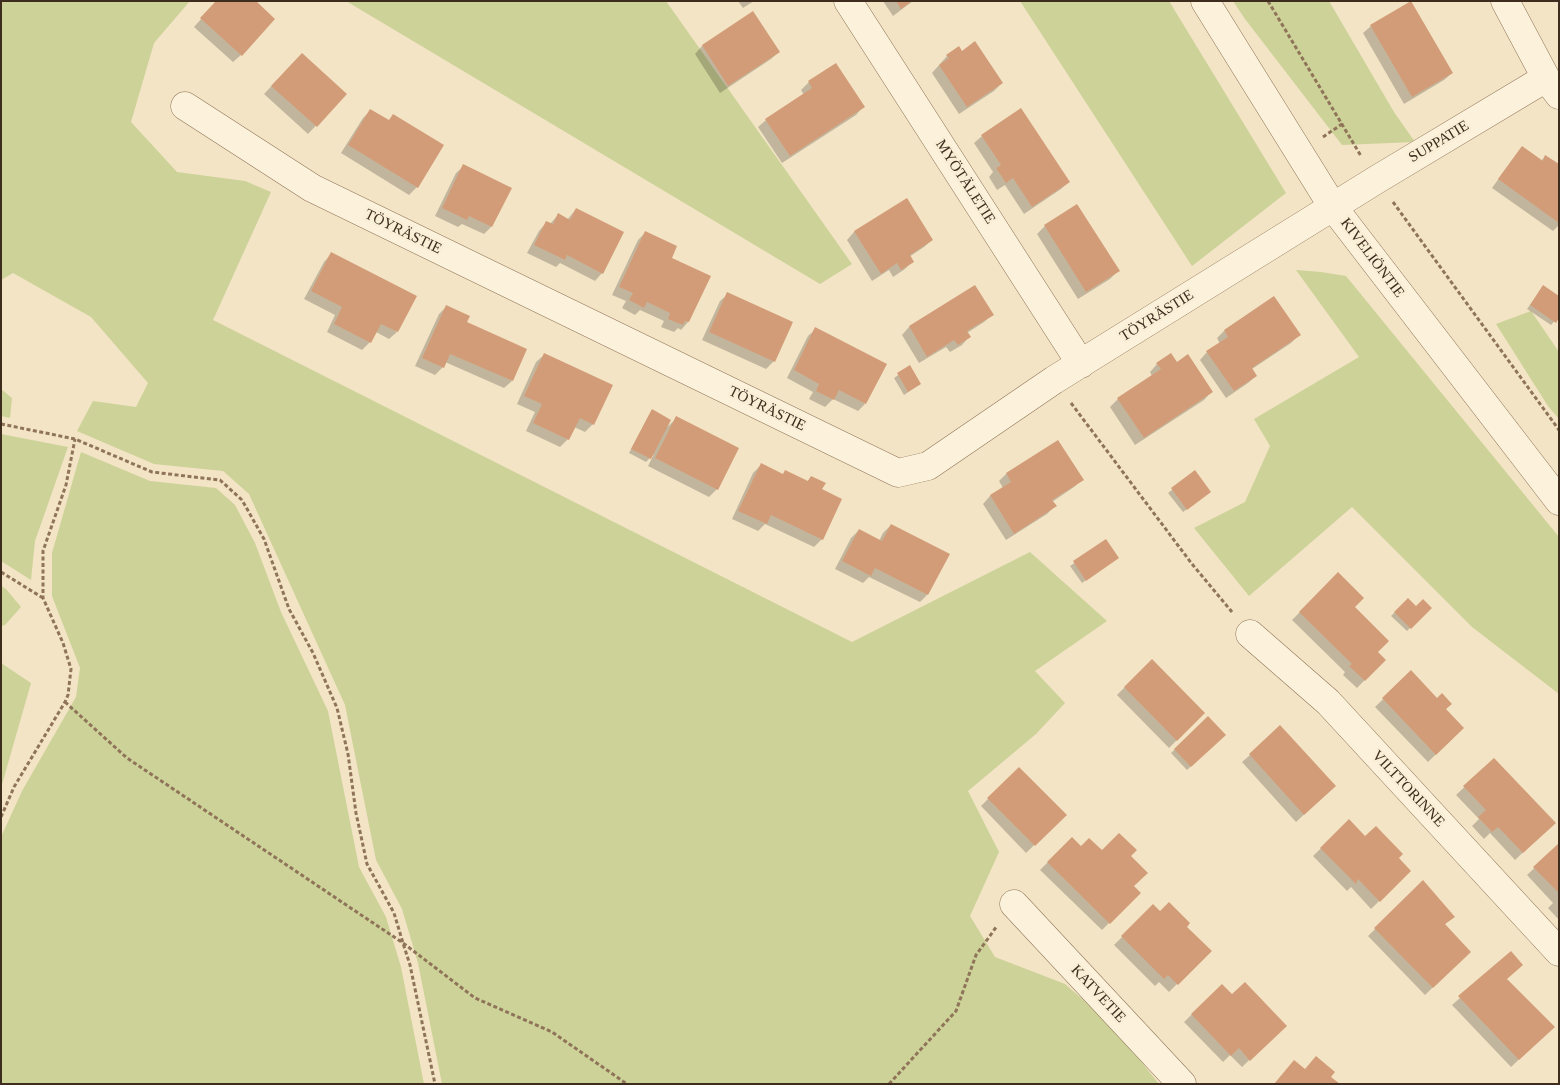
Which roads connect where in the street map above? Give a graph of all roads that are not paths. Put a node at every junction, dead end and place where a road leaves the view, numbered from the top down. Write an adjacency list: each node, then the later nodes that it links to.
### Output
1 (848, 1): 7 (street, MYÖTÄLETIE)
2 (1205, 1): 6 (street, KIVELIÖNTIE)
3 (1505, 1): 4 (street)
4 (1552, 86): 6 (street, SUPPATIE)
5 (185, 106): 7 (street, TÖYRÄSTIE)
6 (1334, 207): 7 (street, TÖYRÄSTIE); 8 (street, KIVELIÖNTIE)
7 (1081, 364)
8 (1559, 501)
9 (1250, 634): 11 (street, VILTTORINNE)
10 (1014, 904): 12 (street, KATVETIE)
11 (1559, 952)
12 (1182, 1084)

